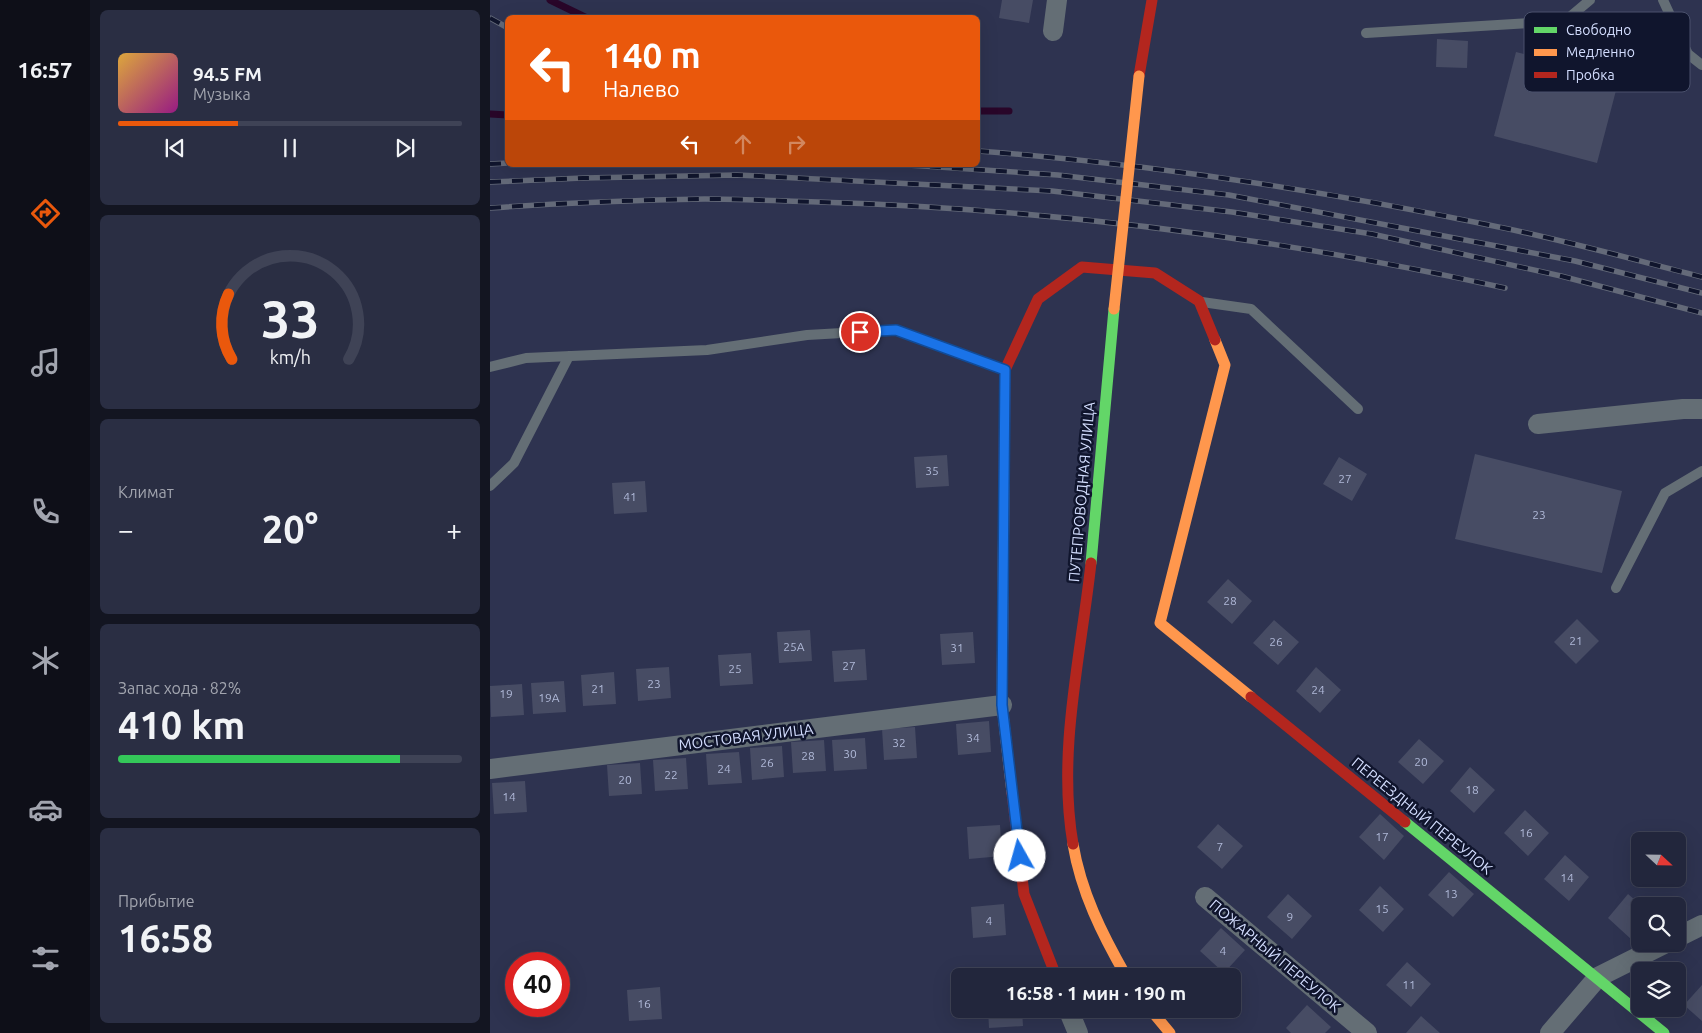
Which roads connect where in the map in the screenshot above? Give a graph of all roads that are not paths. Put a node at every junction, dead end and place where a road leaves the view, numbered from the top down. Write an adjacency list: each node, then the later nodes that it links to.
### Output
1 (1057, 0): 8 (street)
2 (1152, 0): 29 (street, ПУТЕПРОВОДНАЯ УЛИЦА, bridge)
3 (1590, 0): 5 (lane)
4 (1662, 0): 6 (lane)
5 (1576, 12)
6 (1668, 12)
7 (1524, 23): 9 (lane)
8 (1052, 30)
9 (1366, 33)
10 (1690, 56): 11 (lane)
11 (1702, 65)
12 (1199, 301): 15 (street); 16 (lane); 30 (street, ПЕРЕЕЗДНЫЙ ПЕРЕУЛОК)
13 (569, 356): 14 (lane); 15 (lane); 20 (lane)
14 (490, 367)
15 (1005, 370): 22 (street)
16 (1358, 409)
17 (1702, 410): 18 (street)
18 (1538, 424)
19 (1702, 470): 21 (lane)
20 (490, 486)
21 (1616, 588)
22 (1002, 705): 23 (street, МОСТОВАЯ УЛИЦА); 28 (street)
23 (490, 769)
24 (1205, 897): 35 (street, ПОЖАРНЫЙ ПЕРЕУЛОК)
25 (1702, 925): 26 (street)
26 (1686, 933)
27 (1648, 952): 30 (street)
28 (1053, 968)
29 (1122, 968)
30 (1598, 977): 36 (street); 37 (street, ПЕРЕЕЗДНЫЙ ПЕРЕУЛОК)
31 (1072, 1018): 33 (street)
32 (1158, 1018): 34 (street)
33 (1078, 1033)
34 (1170, 1033)
35 (1367, 1033)
36 (1550, 1033)
37 (1664, 1033)

